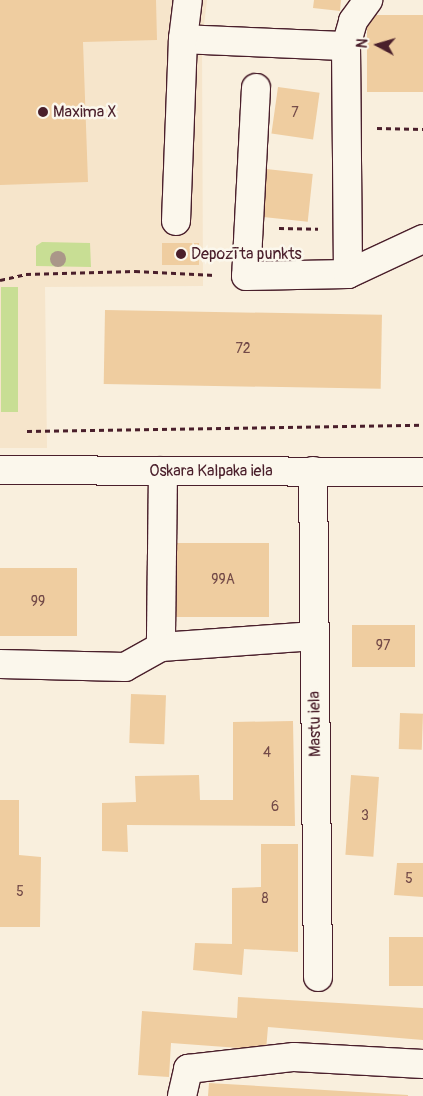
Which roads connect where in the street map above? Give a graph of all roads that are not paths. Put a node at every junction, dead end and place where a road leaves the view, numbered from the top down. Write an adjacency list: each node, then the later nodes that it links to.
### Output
1 (188, 0): 3 (street)
2 (368, 0): 4 (street)
3 (183, 39): 4 (street); 6 (street)
4 (346, 46): 8 (street)
5 (256, 88): 8 (street)
6 (176, 221)
7 (423, 239): 8 (street)
8 (348, 274)
9 (0, 470): 10 (street, Oskara Kalpaka iela)
10 (163, 471): 11 (street, Oskara Kalpaka iela); 14 (street)
11 (313, 471): 12 (street, Oskara Kalpaka iela); 13 (street, Mastu iela)
12 (423, 472)
13 (314, 636): 14 (street); 16 (street, Mastu iela)
14 (162, 647): 15 (street)
15 (0, 664)
16 (318, 977)
17 (423, 1064): 18 (street)
18 (182, 1096)

